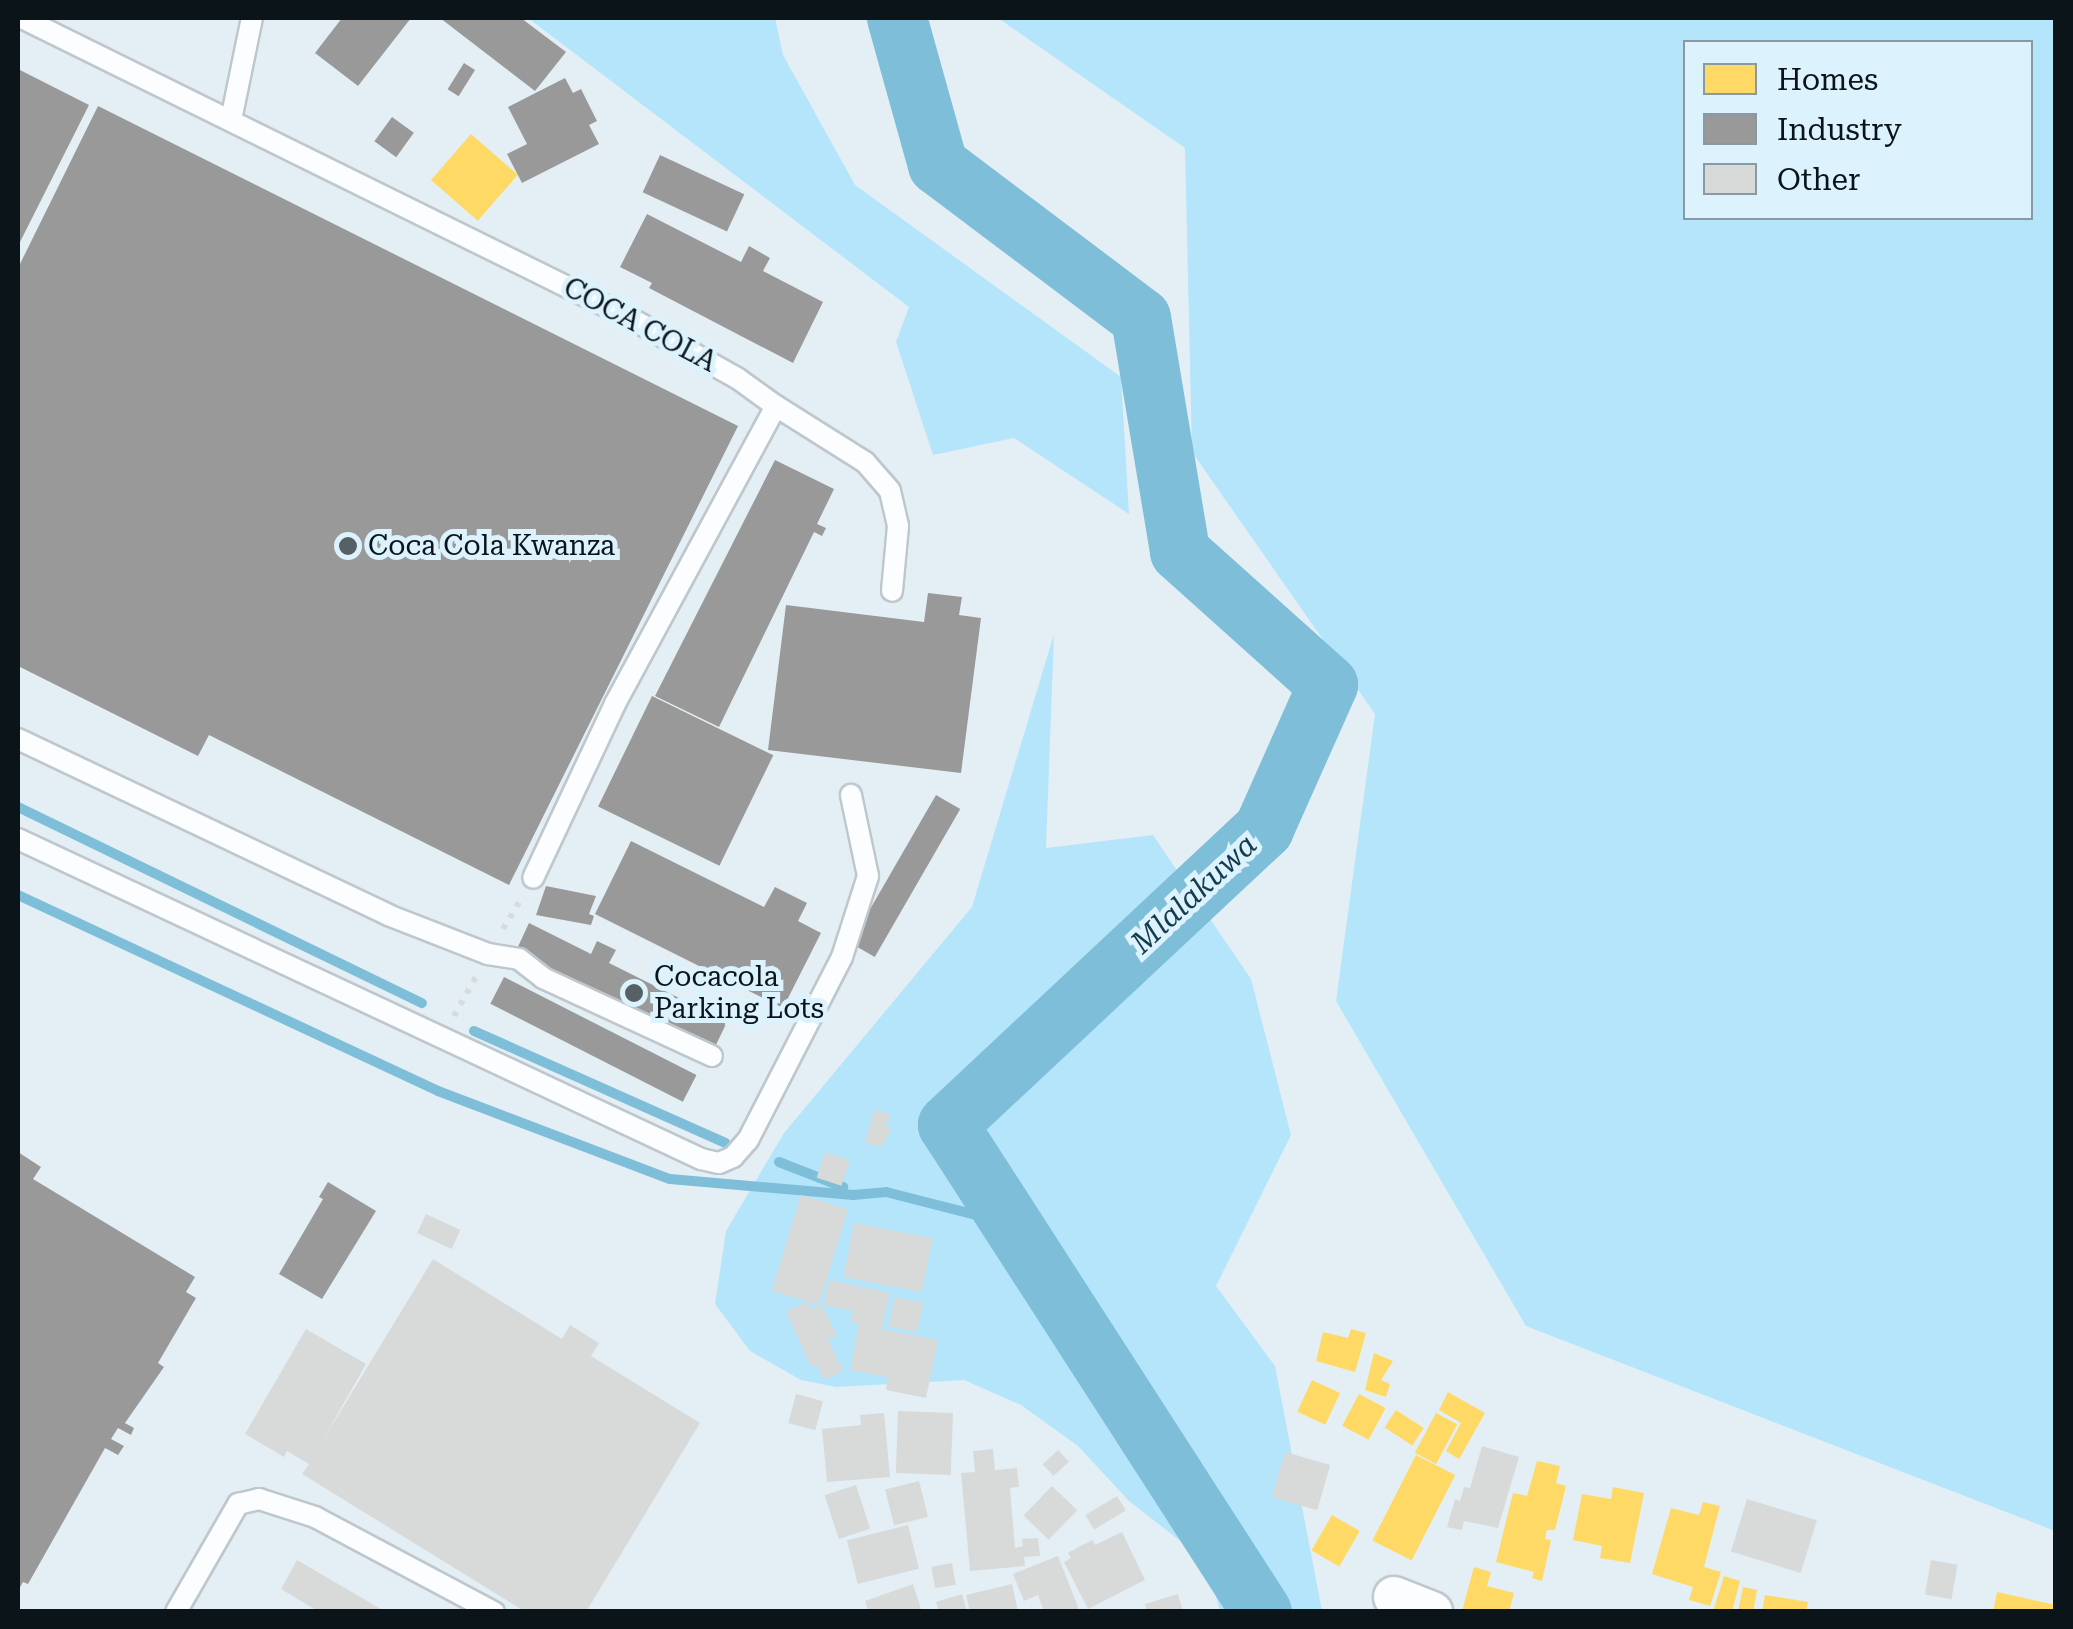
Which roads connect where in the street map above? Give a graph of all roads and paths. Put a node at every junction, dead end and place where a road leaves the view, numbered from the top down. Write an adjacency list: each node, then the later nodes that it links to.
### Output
1 (22, 18): 3 (lane, COCA COLA)
2 (252, 18): 3 (lane)
3 (231, 120): 4 (lane, COCA COLA)
4 (776, 406): 5 (lane, COCA COLA); 9 (lane)
5 (892, 590)
6 (18, 739): 10 (lane)
7 (851, 795): 8 (lane)
8 (18, 839)
9 (532, 878)
10 (712, 1056)
11 (1394, 1596): 14 (street)
12 (176, 1612): 13 (lane)
13 (494, 1612)
14 (1432, 1612)

